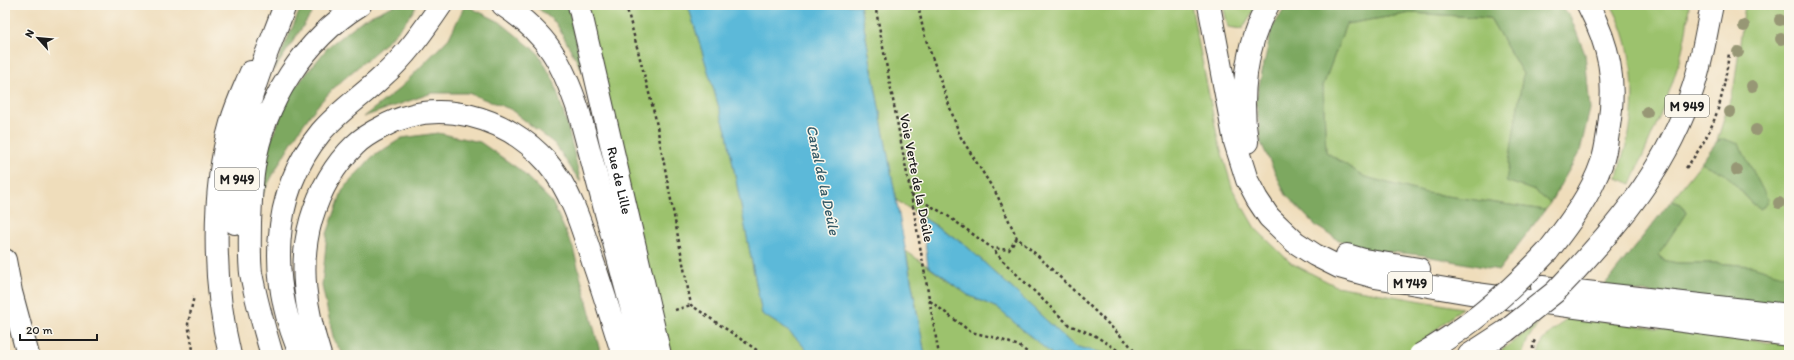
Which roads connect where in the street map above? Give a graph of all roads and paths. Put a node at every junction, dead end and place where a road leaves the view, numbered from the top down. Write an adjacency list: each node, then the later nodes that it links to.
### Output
1 (280, 5): 27 (main road)
2 (285, 5): 28 (main road, M 949)
3 (360, 5): 29 (main road)
4 (441, 5): 30 (main road)
5 (503, 5): 33 (main road)
6 (579, 5): 34 (main road, Rue de Lille)
7 (626, 5): 21 (path)
8 (875, 5): 14 (path, Voie Verte de la Deûle)
9 (918, 5): 15 (path)
10 (1209, 5): 24 (main road, M 749)
11 (1268, 5): 23 (main road)
12 (1588, 5): 40 (main road, bridge)
13 (1712, 5): 41 (main road, M 949, bridge)
14 (911, 195): 16 (path); 20 (path, Voie Verte de la Deûle)
15 (1017, 238): 16 (path); 39 (path)
16 (992, 248): 38 (path)
17 (5, 260): 18 (main road)
18 (8, 293): 25 (main road)
19 (195, 294): 26 (path)
20 (930, 301): 36 (path, Voie Verte de la Deûle); 37 (path)
21 (691, 305): 22 (path); 35 (path)
22 (669, 312)
23 (1789, 315)
24 (1789, 335)
25 (28, 355)
26 (194, 355)
27 (230, 355)
28 (265, 355)
29 (272, 355)
30 (301, 355)
31 (320, 355): 32 (main road)
32 (623, 355)
33 (644, 355)
34 (660, 355)
35 (764, 355)
36 (939, 355)
37 (1031, 355)
38 (1125, 355)
39 (1137, 355)
40 (1420, 355)
41 (1469, 355)

